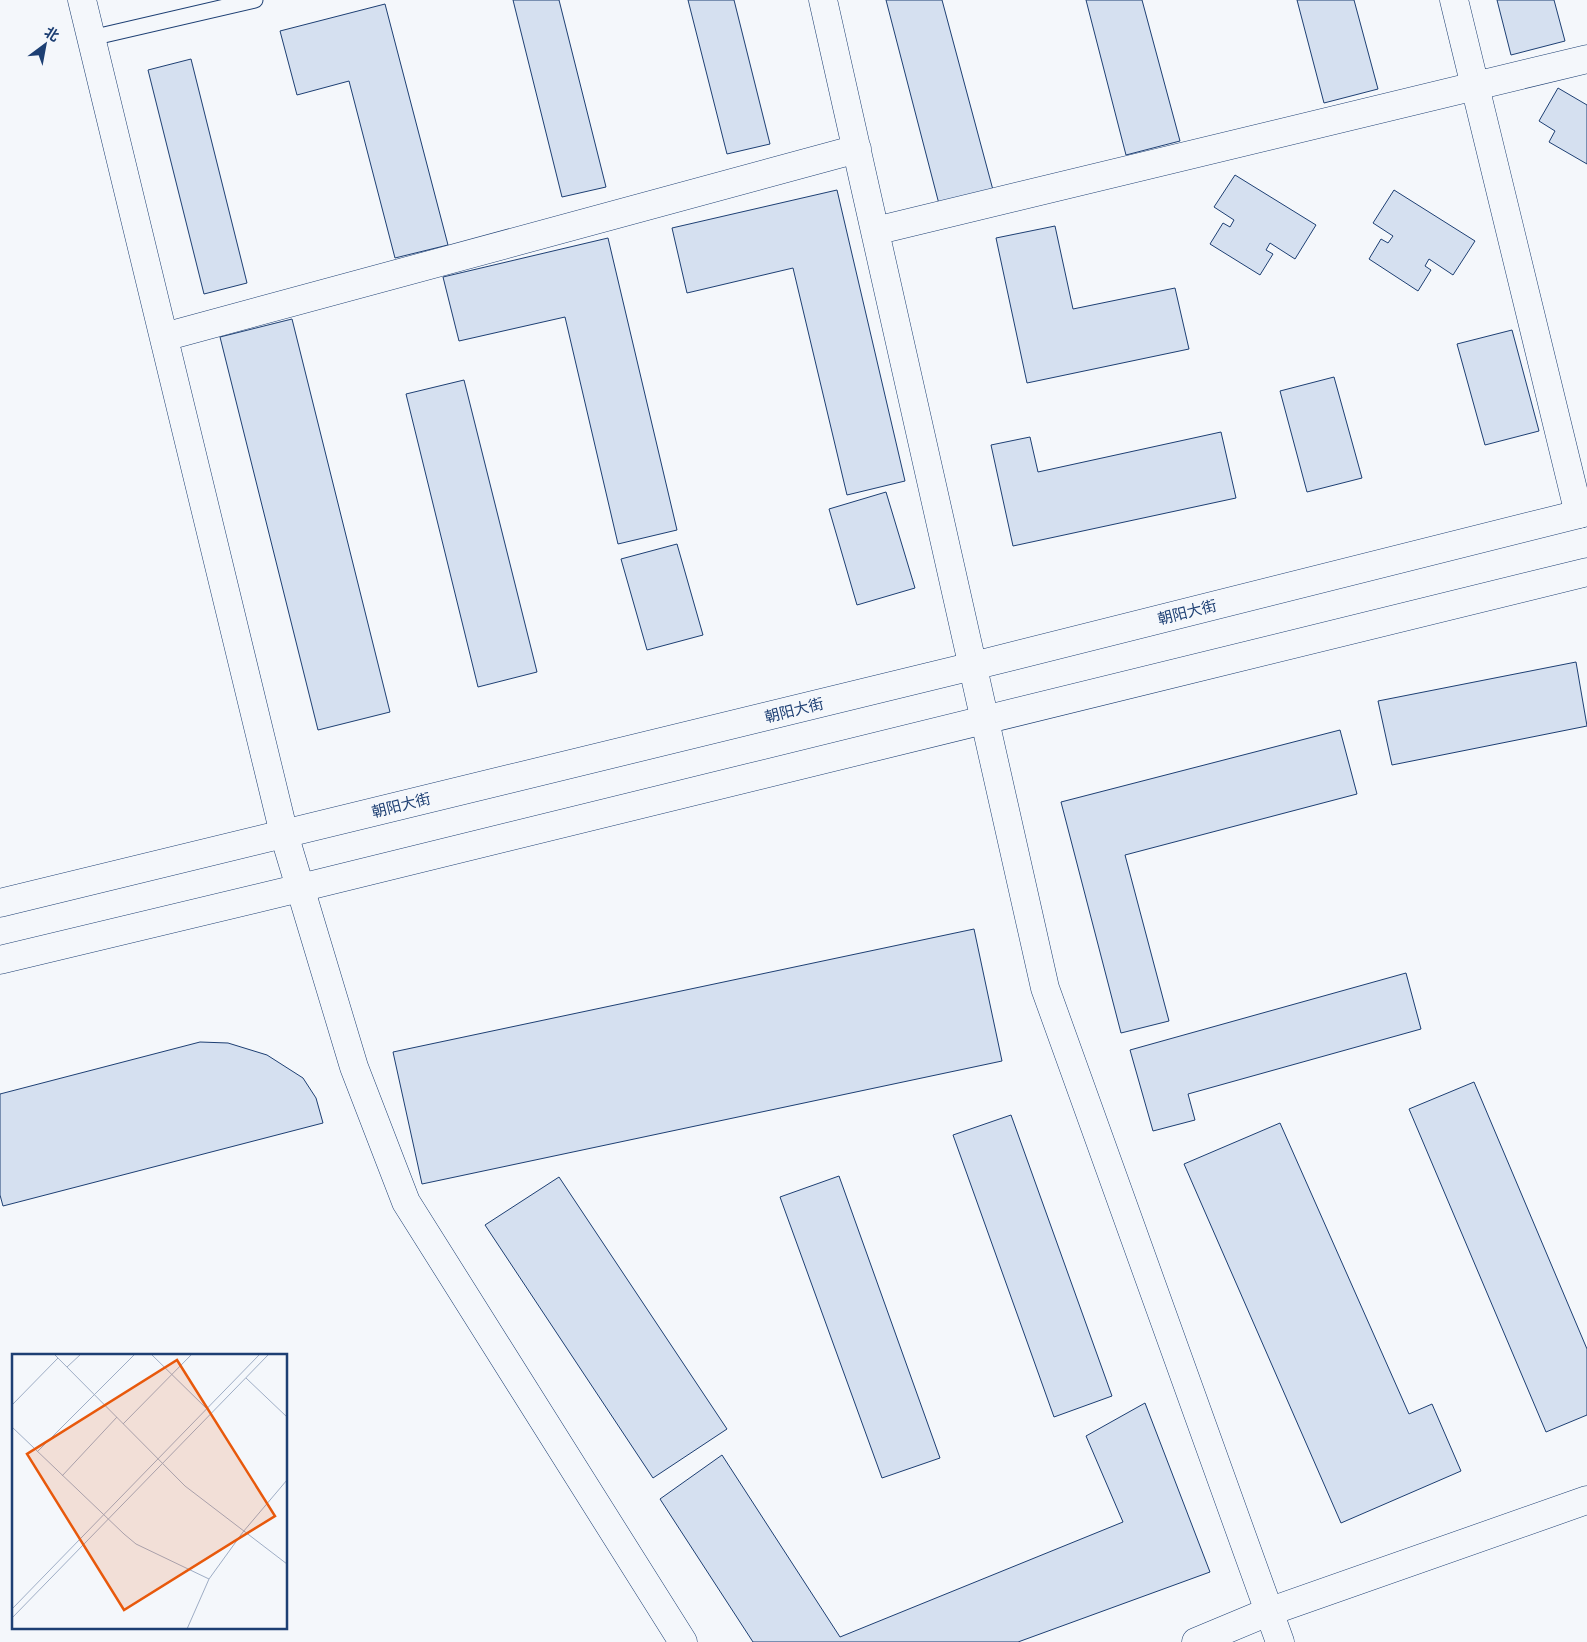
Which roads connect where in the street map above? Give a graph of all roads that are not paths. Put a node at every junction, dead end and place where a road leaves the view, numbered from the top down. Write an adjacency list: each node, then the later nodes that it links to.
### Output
1 (82, 0): 5 (street)
2 (255, 0): 5 (lane)
3 (823, 0): 8 (street)
4 (1454, 0): 7 (street)
5 (91, 38): 10 (street)
6 (1587, 58): 7 (street)
7 (1474, 86): 9 (street); 11 (street)
8 (857, 149): 9 (street); 10 (street)
9 (875, 231): 13 (street)
10 (164, 337): 15 (street)
11 (1583, 513): 13 (street, 朝阳大街)
12 (1587, 572): 14 (street)
13 (973, 666): 14 (street); 15 (street, 朝阳大街)
14 (986, 720): 16 (street); 20 (street)
15 (284, 834): 16 (street); 17 (street, 朝阳大街)
16 (300, 888): 18 (street); 21 (street)
17 (0, 902)
18 (0, 960)
19 (1587, 1500): 20 (street)
20 (1268, 1612): 22 (street); 23 (street)
21 (683, 1642)
22 (1196, 1642)
23 (1280, 1642)

